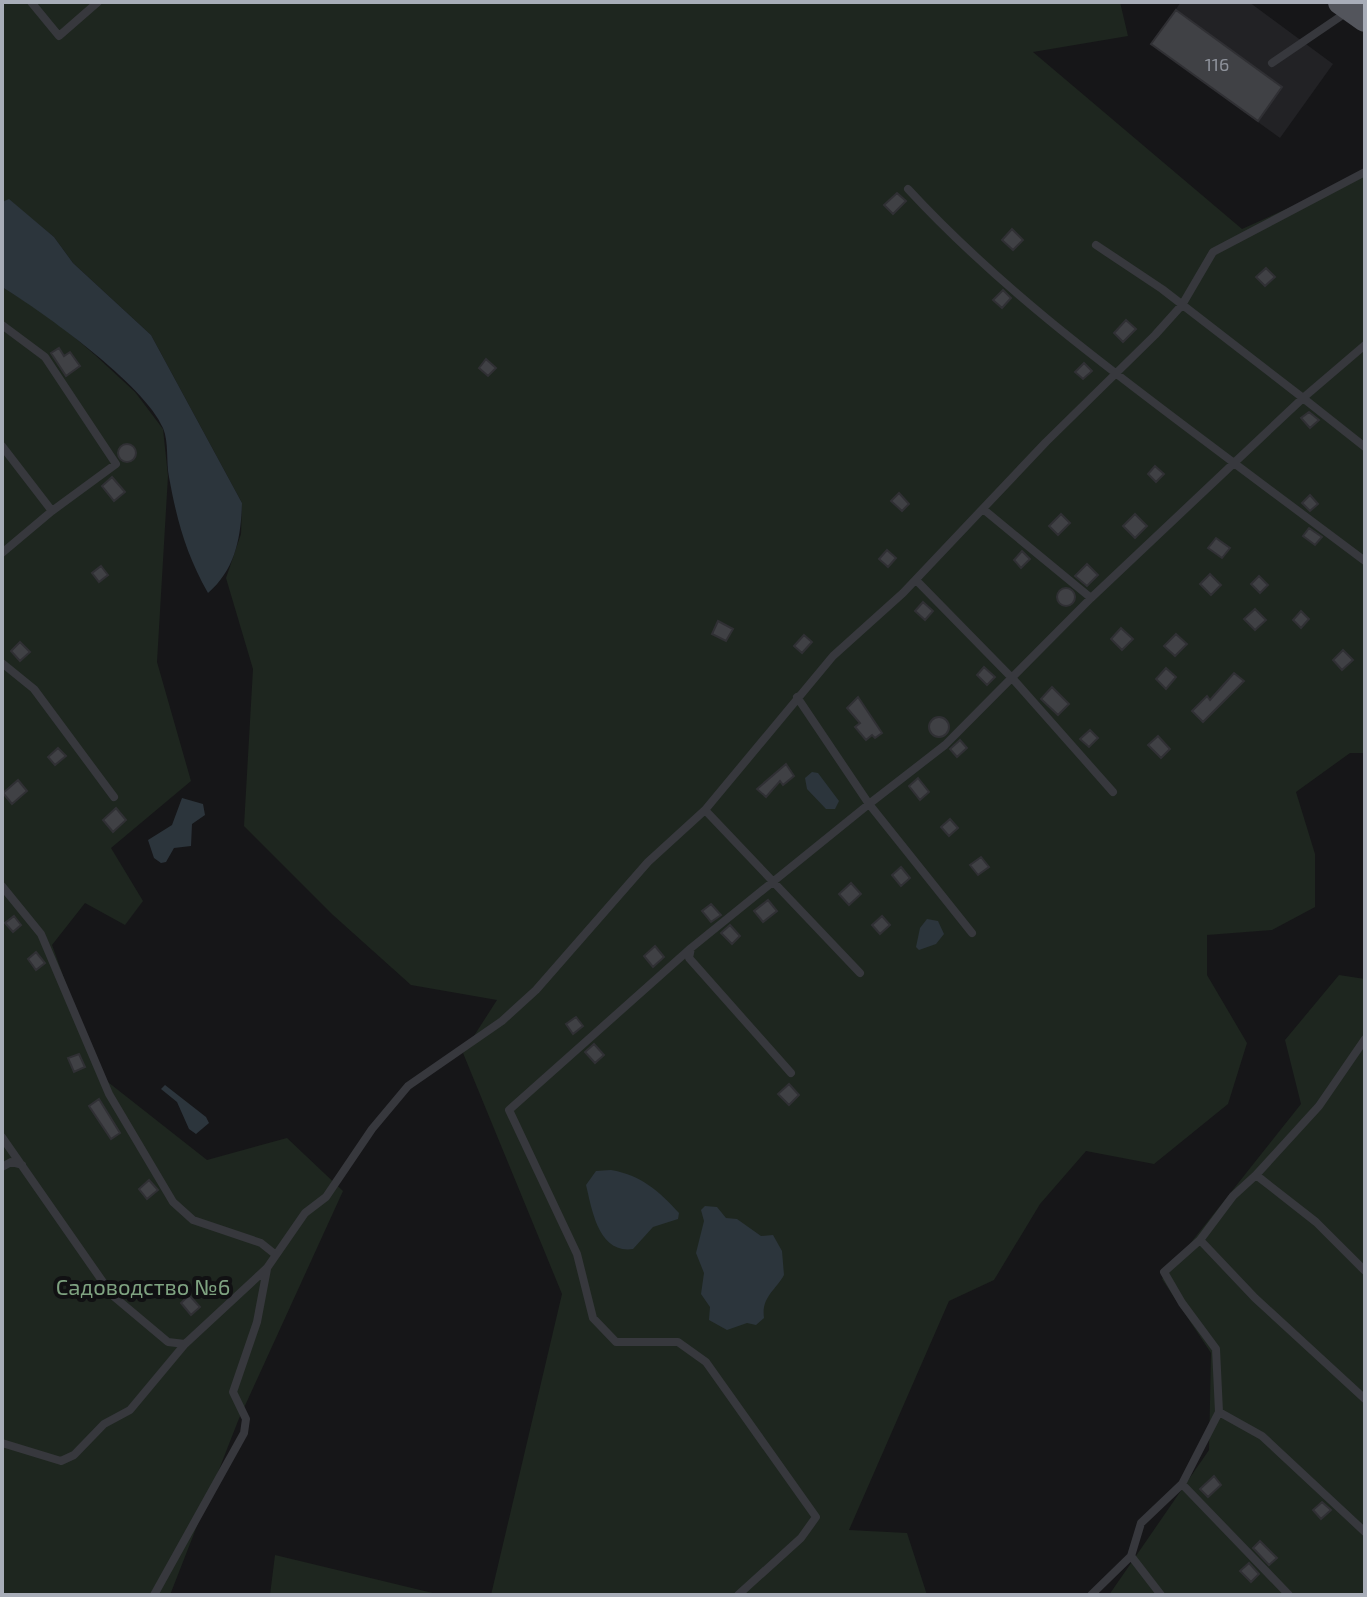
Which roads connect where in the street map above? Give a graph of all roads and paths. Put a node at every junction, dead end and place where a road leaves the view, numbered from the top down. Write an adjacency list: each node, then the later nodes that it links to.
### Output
1 (31, 2): 2 (lane)
2 (98, 2)
3 (1352, 10): 4 (lane)
4 (1272, 63)
5 (1365, 172): 8 (lane)
6 (908, 189): 11 (lane)
7 (1096, 245): 8 (lane)
8 (1182, 305): 11 (lane); 12 (lane)
9 (2, 325): 17 (lane)
10 (1365, 345): 12 (lane)
11 (1117, 375): 15 (lane); 16 (lane)
12 (1303, 398): 14 (lane); 15 (lane)
13 (2, 446): 17 (lane)
14 (1365, 447)
15 (1234, 463): 19 (lane); 21 (lane)
16 (983, 509): 20 (lane); 21 (lane)
17 (52, 511): 18 (lane)
18 (2, 553)
19 (1365, 561)
20 (916, 580): 23 (lane); 24 (lane)
21 (1091, 598): 23 (lane)
22 (2, 663): 26 (lane)
23 (1013, 679): 25 (lane); 27 (lane)
24 (797, 697): 27 (lane); 28 (lane)
25 (1113, 792)
26 (114, 797)
27 (869, 804): 29 (lane); 31 (lane)
28 (705, 810): 29 (lane); 41 (lane)
29 (775, 879): 32 (lane); 33 (lane)
30 (2, 886): 41 (lane)
31 (972, 933)
32 (691, 948): 35 (lane); 52 (lane)
33 (860, 973)
34 (1364, 1042): 39 (lane)
35 (791, 1073)
36 (2, 1137): 37 (lane)
37 (22, 1166): 38 (lane); 44 (lane)
38 (2, 1167)
39 (1256, 1175): 40 (lane); 43 (lane)
40 (1200, 1240): 45 (lane); 46 (lane)
41 (276, 1255): 42 (lane)
42 (267, 1268): 44 (lane); 51 (lane)
43 (1365, 1271)
44 (185, 1344): 47 (lane)
45 (1365, 1399)
46 (1219, 1412): 48 (lane); 49 (lane)
47 (2, 1443)
48 (1182, 1484): 50 (lane); 55 (lane)
49 (1365, 1532)
50 (1131, 1556): 53 (lane); 54 (lane)
51 (154, 1595)
52 (738, 1595)
53 (1091, 1595)
54 (1161, 1595)
55 (1289, 1595)

